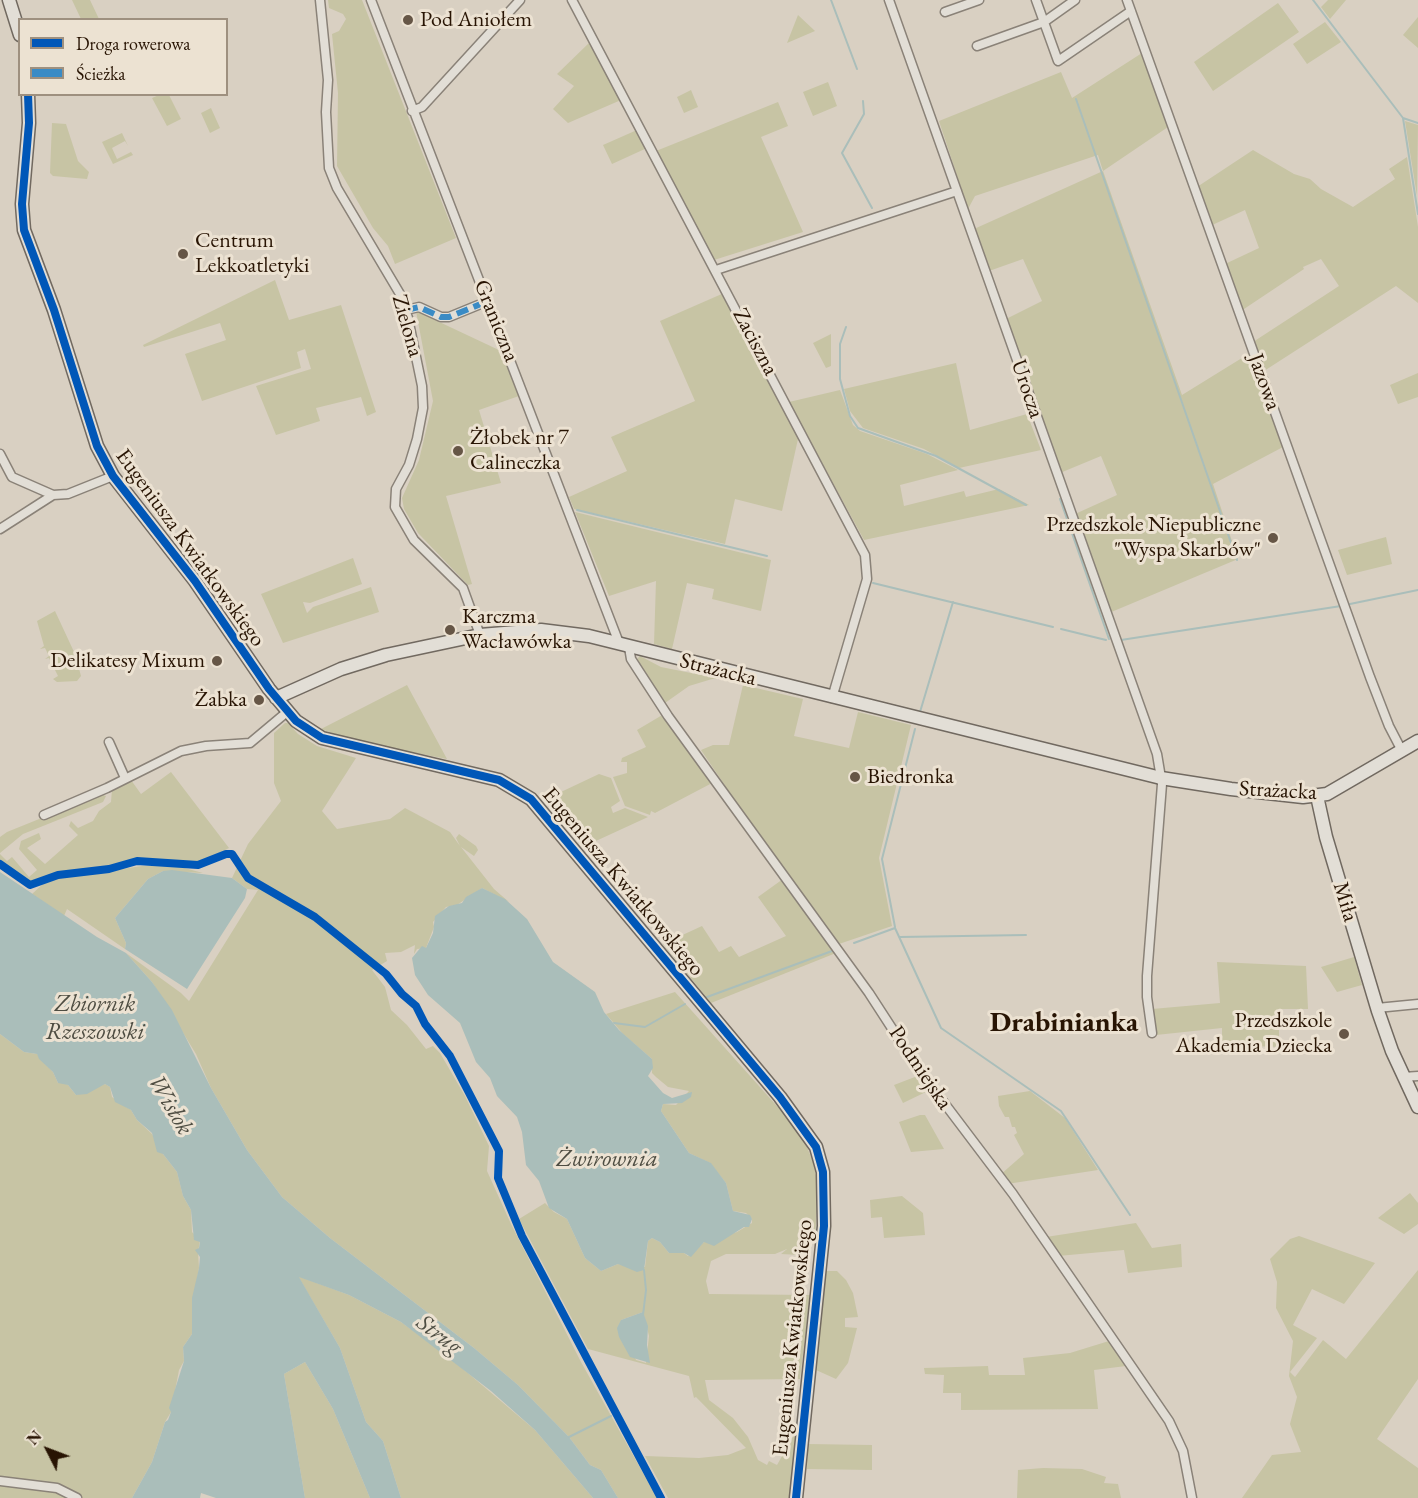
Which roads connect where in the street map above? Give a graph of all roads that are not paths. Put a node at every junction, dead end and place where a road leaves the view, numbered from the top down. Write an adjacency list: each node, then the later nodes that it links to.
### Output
1 (9, 0): 14 (street)
2 (320, 0): 21 (street, Zielona)
3 (371, 0): 17 (street, Graniczna)
4 (520, 0): 17 (street)
5 (572, 0): 19 (street, Zaciszna)
6 (889, 0): 18 (street, Urocza)
7 (979, 0): 12 (street)
8 (1036, 0): 13 (street)
9 (1075, 0): 13 (street)
10 (1127, 0): 11 (street, Jazowa)
11 (1131, 10): 13 (street); 33 (street, Jazowa)
12 (945, 12)
13 (1044, 22): 15 (street)
14 (18, 29)
15 (977, 46)
16 (28, 96): 23 (street, Eugeniusza Kwiatkowskiego)
17 (412, 111): 20 (street, Graniczna)
18 (957, 191): 19 (street); 35 (street, Urocza)
19 (716, 270): 29 (street, Zaciszna)
20 (488, 301): 21 (street); 27 (street, Graniczna)
21 (406, 310): 26 (street, Zielona)
22 (0, 454): 24 (street)
23 (113, 476): 24 (street); 28 (street, Eugeniusza Kwiatkowskiego)
24 (53, 495): 25 (street)
25 (0, 529)
26 (480, 635): 27 (street, Strażacka); 28 (street, Strażacka)
27 (624, 645): 29 (street, Strażacka); 47 (street, Podmiejska)
28 (276, 698): 30 (street, Eugeniusza Kwiatkowskiego)
29 (832, 698): 35 (street, Strażacka)
30 (287, 712): 34 (street); 46 (street, Eugeniusza Kwiatkowskiego)
31 (1418, 741): 33 (street, Strażacka)
32 (109, 742): 34 (street)
33 (1402, 751): 36 (street, Strażacka)
34 (126, 778): 37 (street)
35 (1161, 778): 36 (street, Strażacka); 40 (street)
36 (1317, 796): 39 (street, Miła)
37 (44, 815)
38 (1418, 1004): 39 (street)
39 (1377, 1008): 41 (street, Miła)
40 (1152, 1033)
41 (1403, 1077): 42 (street); 43 (street, Miła)
42 (1418, 1077)
43 (1418, 1107)
44 (0, 1481): 45 (street)
45 (77, 1498)
46 (796, 1498)
47 (1192, 1498)

